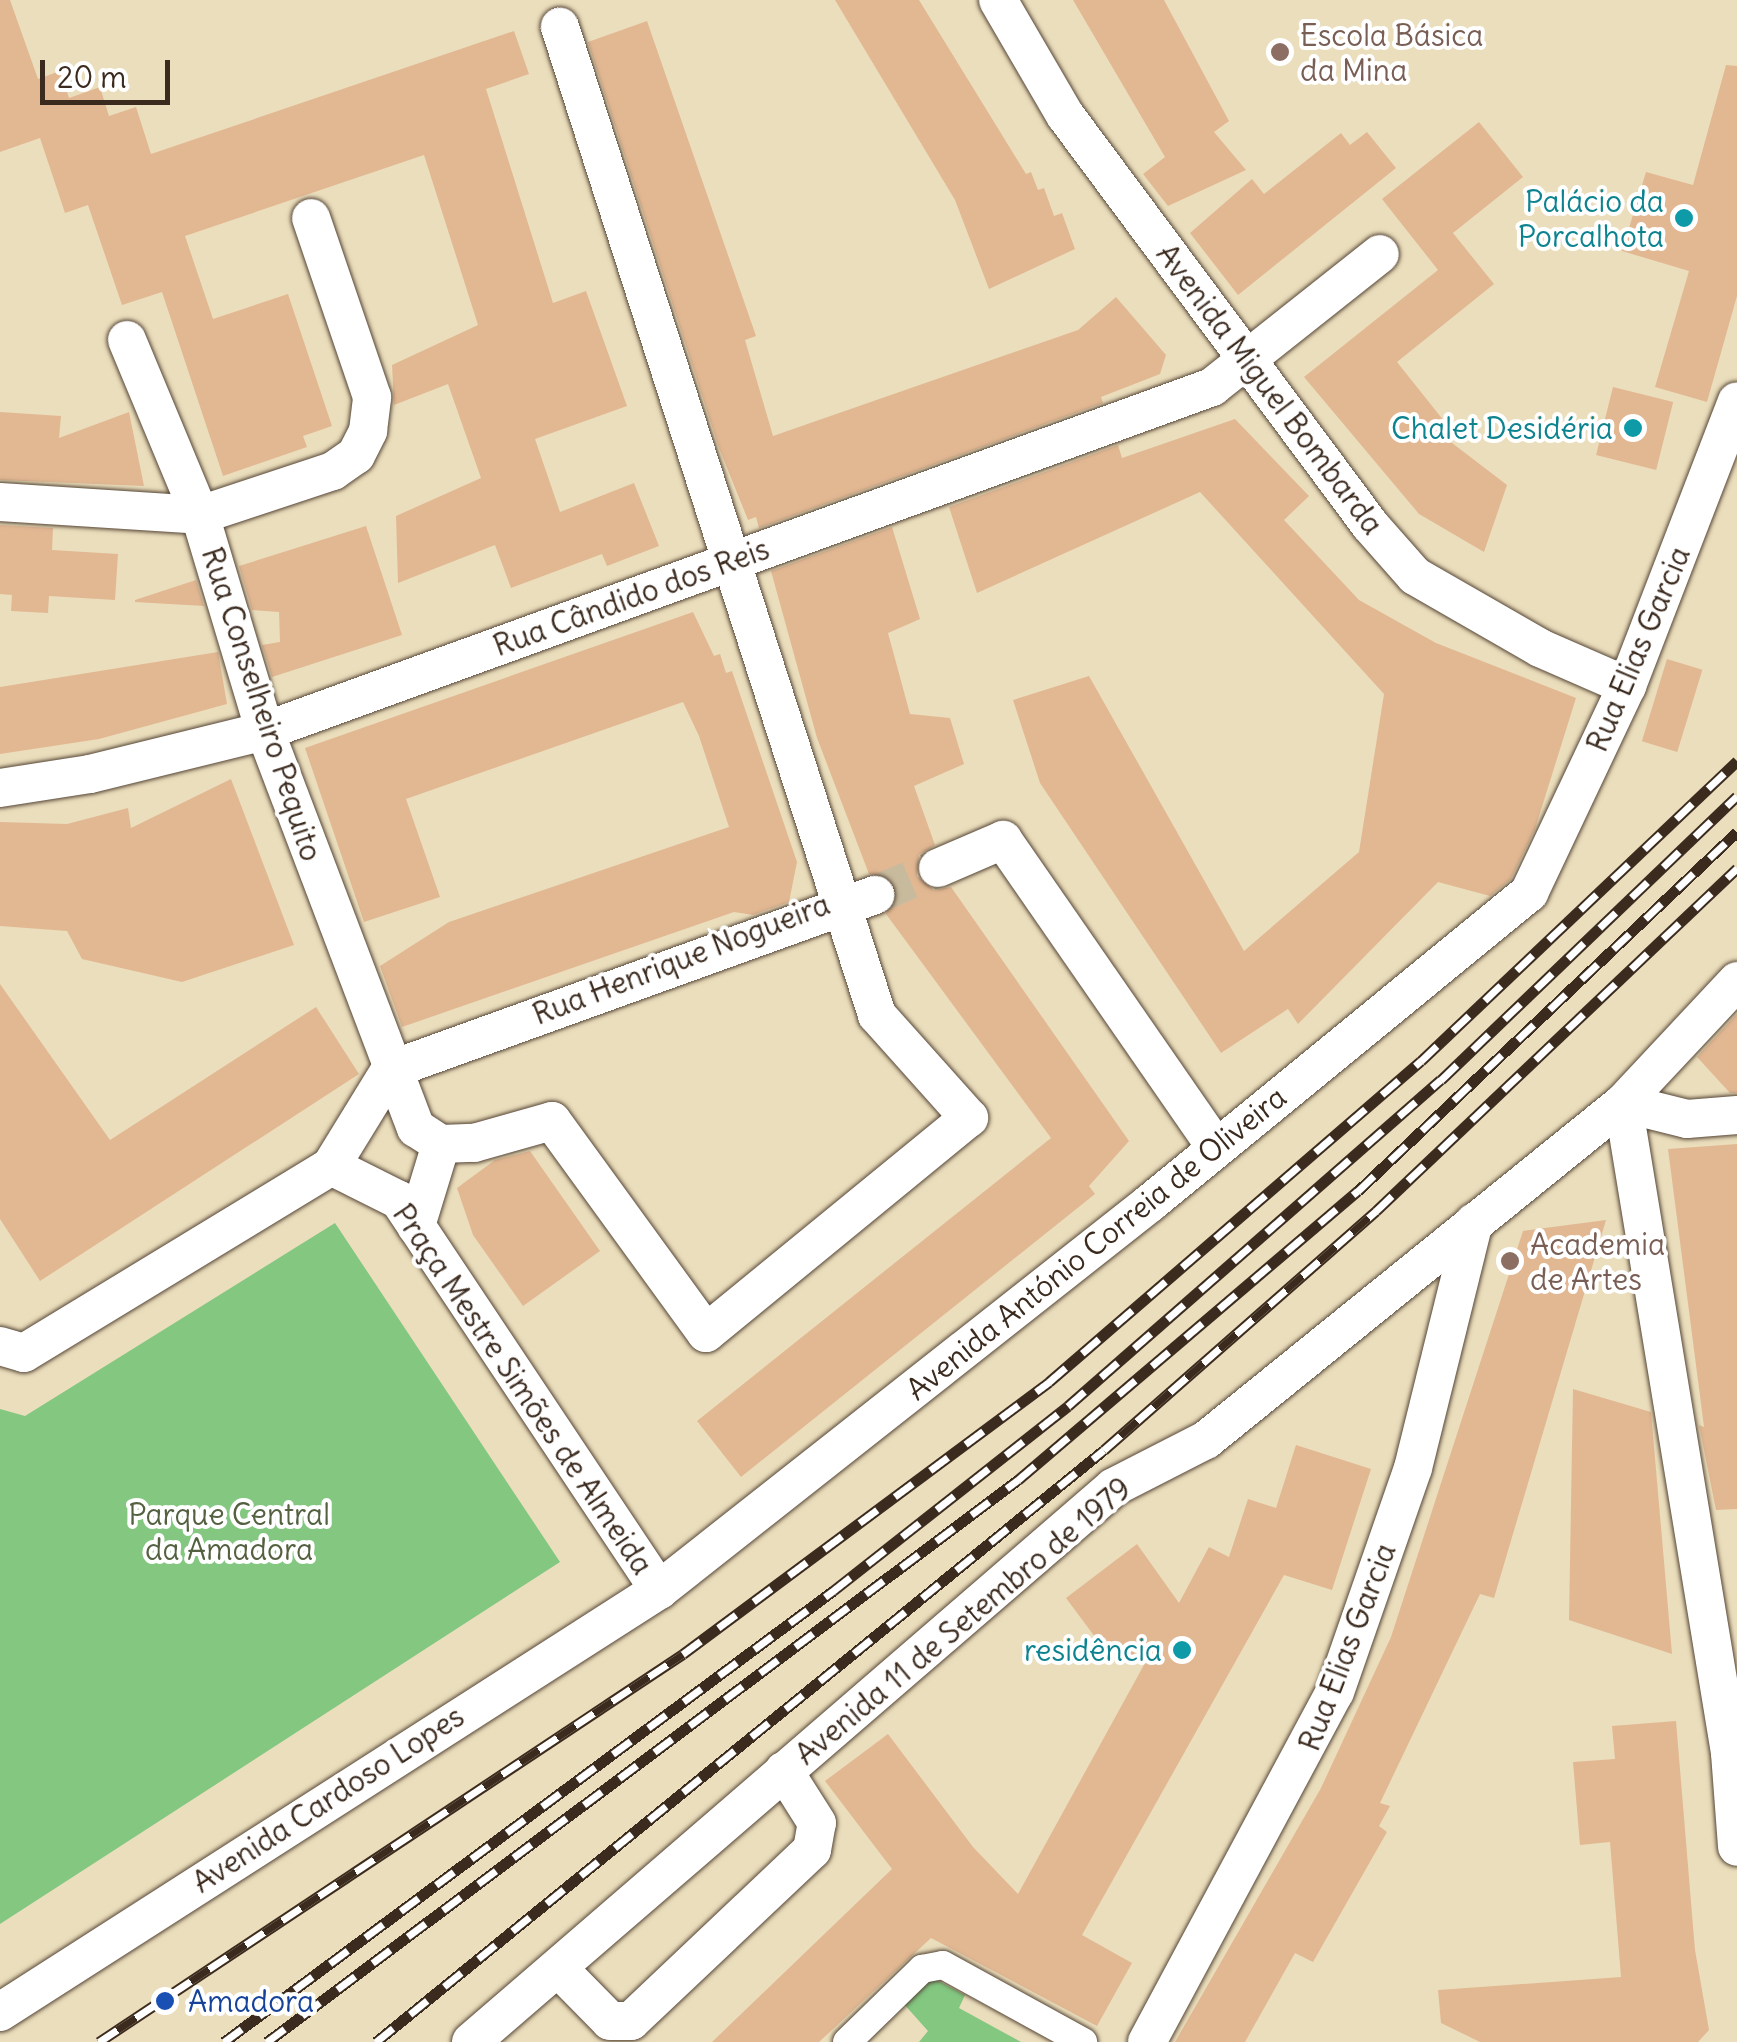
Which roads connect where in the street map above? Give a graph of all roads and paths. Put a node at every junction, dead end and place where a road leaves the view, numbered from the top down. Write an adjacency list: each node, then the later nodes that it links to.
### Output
1 (998, 0): 6 (street, Avenida Miguel Bombarda)
2 (560, 27): 10 (street, Rua Henrique Nogueira)
3 (311, 218): 9 (street)
4 (1380, 254): 6 (street, Rua Cândido dos Reis)
5 (127, 340): 9 (street, Rua Conselheiro Pequito)
6 (1246, 360): 10 (street, Rua Cândido dos Reis); 11 (street, Avenida Miguel Bombarda)
7 (1737, 401): 11 (street, Rua Elias Garcia)
8 (0, 502): 9 (street)
9 (200, 515): 12 (street, Rua Conselheiro Pequito)
10 (727, 561): 12 (street, Rua Cândido dos Reis); 16 (street, Rua Henrique Nogueira)
11 (1627, 686): 15 (street, Rua Elias Garcia)
12 (265, 732): 13 (street, Rua Cândido dos Reis); 18 (street, Rua Conselheiro Pequito)
13 (0, 788)
14 (938, 868): 22 (street)
15 (1529, 893): 22 (street, Avenida António Correia de Oliveira)
16 (858, 899): 18 (street, Rua Henrique Nogueira); 21 (street)
17 (1737, 981): 19 (street, Avenida 11 de Setembro de 1979)
18 (390, 1070): 21 (street); 23 (street)
19 (1623, 1104): 20 (street); 24 (street, Avenida 11 de Setembro de 1979); 28 (street)
20 (1737, 1115)
21 (441, 1144): 25 (street)
22 (1215, 1146): 27 (street, Avenida António Correia de Oliveira)
23 (331, 1166): 25 (street, Praça Mestre Simões de Almeida); 26 (street)
24 (1474, 1222): 29 (street, Avenida 11 de Setembro de 1979); 36 (street, Rua Elias Garcia)
25 (416, 1226): 27 (street, Praça Mestre Simões de Almeida)
26 (12, 1350)
27 (660, 1590): 32 (street, Avenida Cardoso Lopes)
28 (1734, 1752): 30 (street)
29 (784, 1770): 31 (street, Avenida 11 de Setembro de 1979); 31 (street)
30 (1737, 1847)
31 (558, 1968): 33 (street, Avenida 11 de Setembro de 1979)
32 (0, 2012)
33 (471, 2042)
34 (847, 2042): 35 (street)
35 (1083, 2042)
36 (1147, 2042)

